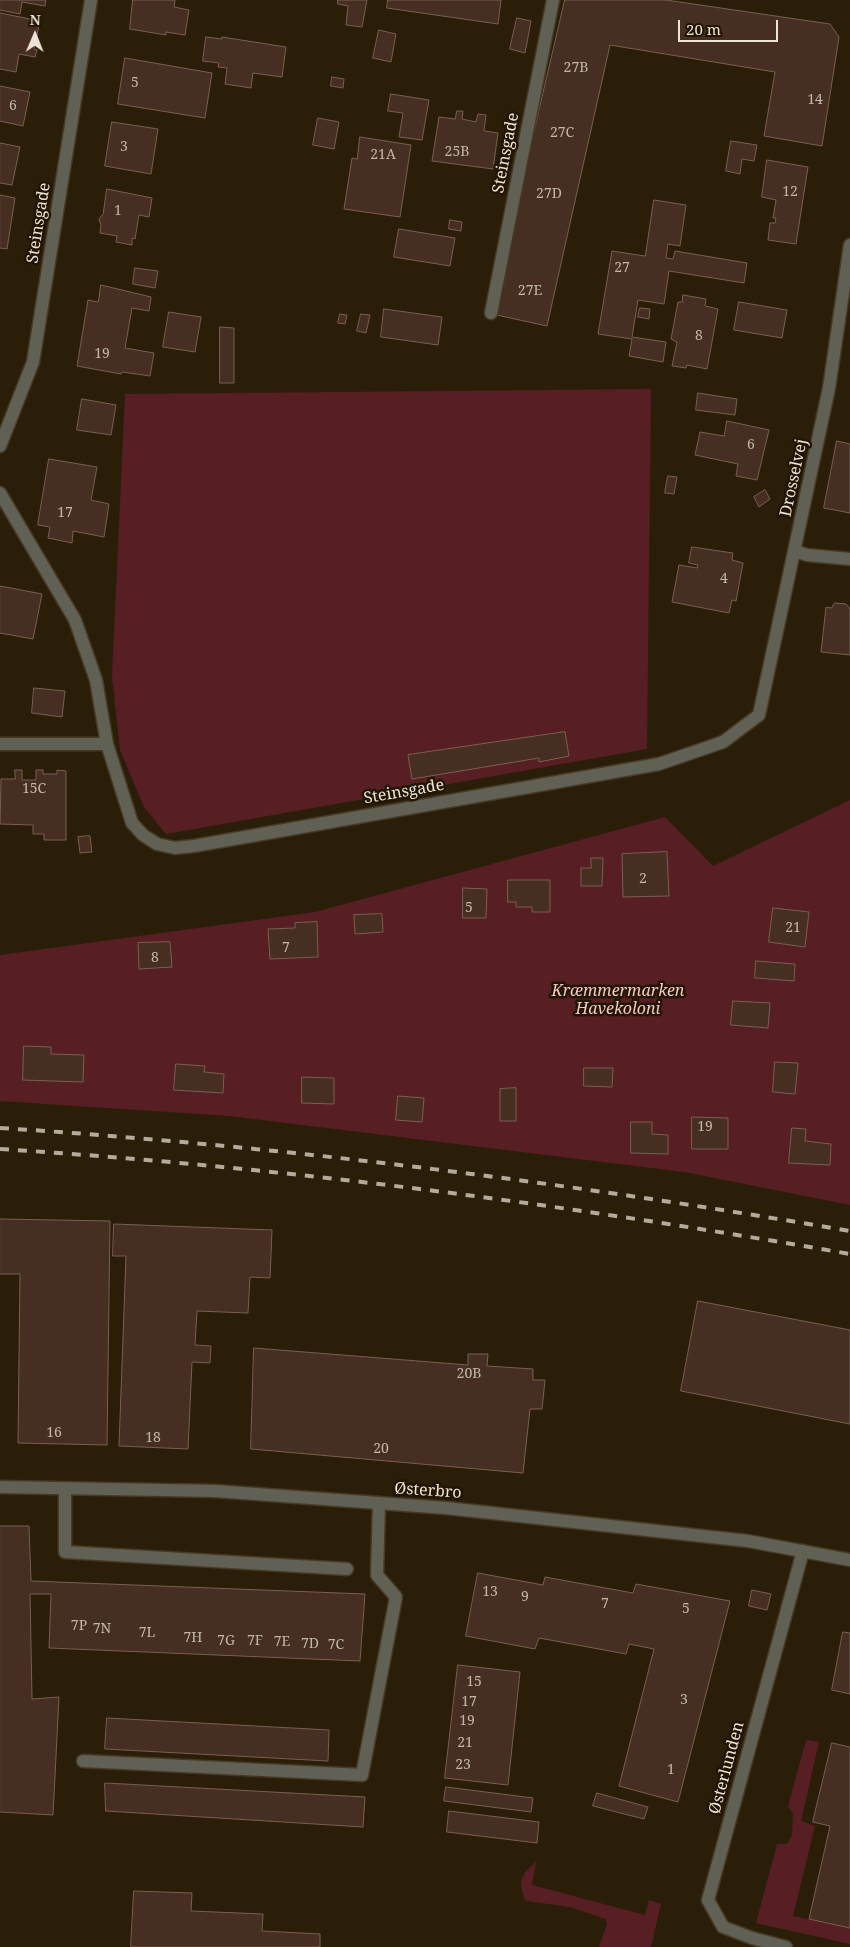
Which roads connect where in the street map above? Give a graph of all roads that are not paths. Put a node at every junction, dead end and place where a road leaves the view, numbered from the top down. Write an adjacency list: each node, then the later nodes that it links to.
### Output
1 (91, 0): 5 (street, Steinsgade)
2 (553, 0): 4 (street, Steinsgade)
3 (850, 245): 7 (street, Drosselvej)
4 (491, 313)
5 (0, 446)
6 (0, 493): 11 (street, Steinsgade)
7 (795, 551): 8 (street); 9 (street, Drosselvej)
8 (850, 559)
9 (759, 715): 11 (street, Steinsgade)
10 (0, 744): 11 (street)
11 (107, 744)
12 (0, 1487): 13 (street, Østerbro)
13 (65, 1489): 14 (street, Østerbro); 17 (street)
14 (379, 1503): 15 (street, Østerbro); 18 (street)
15 (803, 1551): 16 (street, Østerbro); 19 (street, Østerlunden)
16 (850, 1560)
17 (347, 1569)
18 (84, 1761)
19 (786, 1947)

